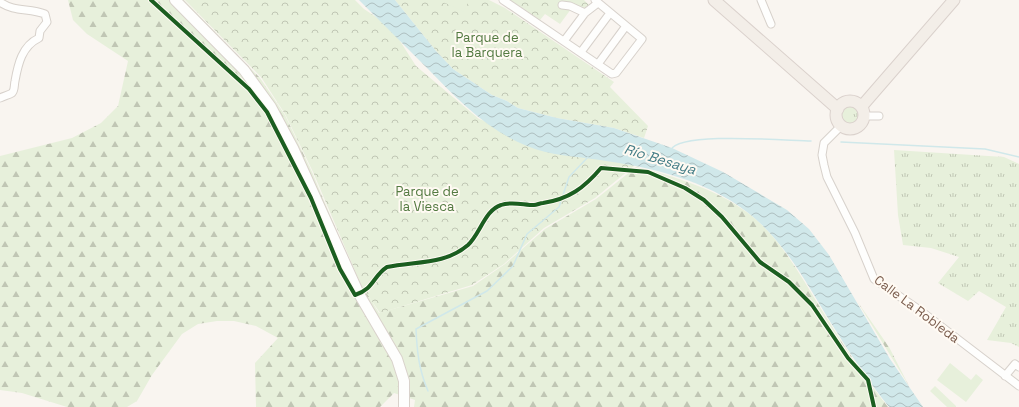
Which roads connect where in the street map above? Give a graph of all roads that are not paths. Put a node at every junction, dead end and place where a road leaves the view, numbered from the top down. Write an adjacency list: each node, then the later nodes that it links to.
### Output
1 (175, 0): 26 (street)
2 (503, 0): 15 (street)
3 (714, 0): 19 (main road)
4 (722, 0): 19 (main road)
5 (761, 0): 13 (street)
6 (948, 0): 20 (main road)
7 (954, 0): 20 (main road)
8 (596, 1): 11 (street); 12 (street)
9 (0, 2): 18 (street)
10 (562, 5): 11 (street)
11 (585, 13): 15 (street)
12 (610, 13): 14 (street); 16 (street)
13 (771, 24)
14 (626, 26): 17 (street); 17 (street)
15 (564, 41): 16 (street)
16 (581, 52): 17 (street)
17 (598, 64)
18 (0, 98)
19 (840, 106): 20 (main road); 22 (main road)
20 (861, 108): 21 (street); 22 (main road)
21 (878, 116)
22 (842, 126): 24 (street, Calle La Robleda)
23 (1019, 367): 24 (street)
24 (1005, 376): 25 (street, Calle La Robleda)
25 (1019, 386)
26 (404, 407)

